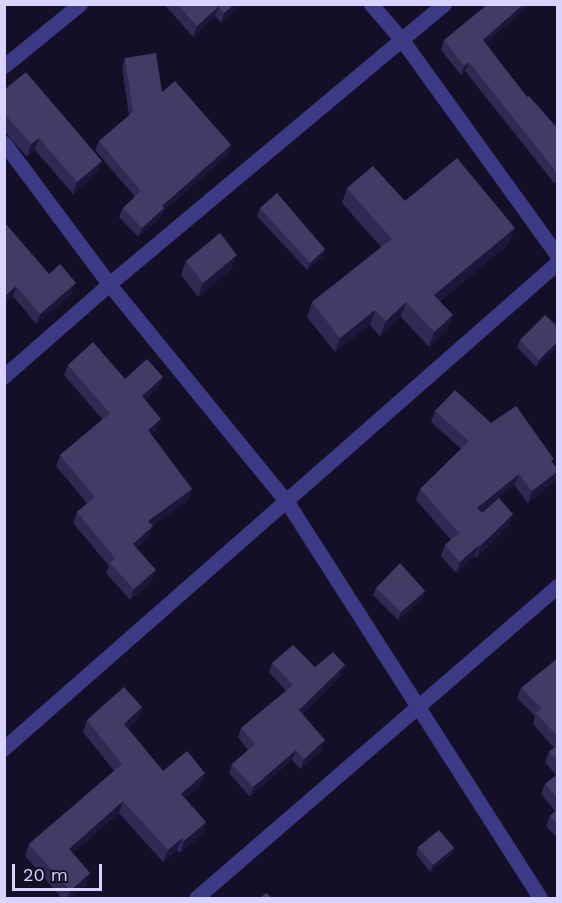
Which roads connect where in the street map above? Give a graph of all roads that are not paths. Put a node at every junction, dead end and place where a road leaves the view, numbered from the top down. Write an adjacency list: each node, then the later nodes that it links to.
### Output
1 (80, 4): 5 (street)
2 (371, 4): 4 (street)
3 (444, 4): 4 (street)
4 (402, 39): 7 (street); 9 (street)
5 (4, 66)
6 (4, 143): 9 (street)
7 (558, 256)
8 (558, 262): 11 (street)
9 (109, 284): 10 (street); 11 (street)
10 (4, 376)
11 (287, 502): 13 (street); 14 (street)
12 (558, 586): 13 (street)
13 (418, 707): 15 (street); 16 (street)
14 (4, 748)
15 (196, 898)
16 (540, 898)

